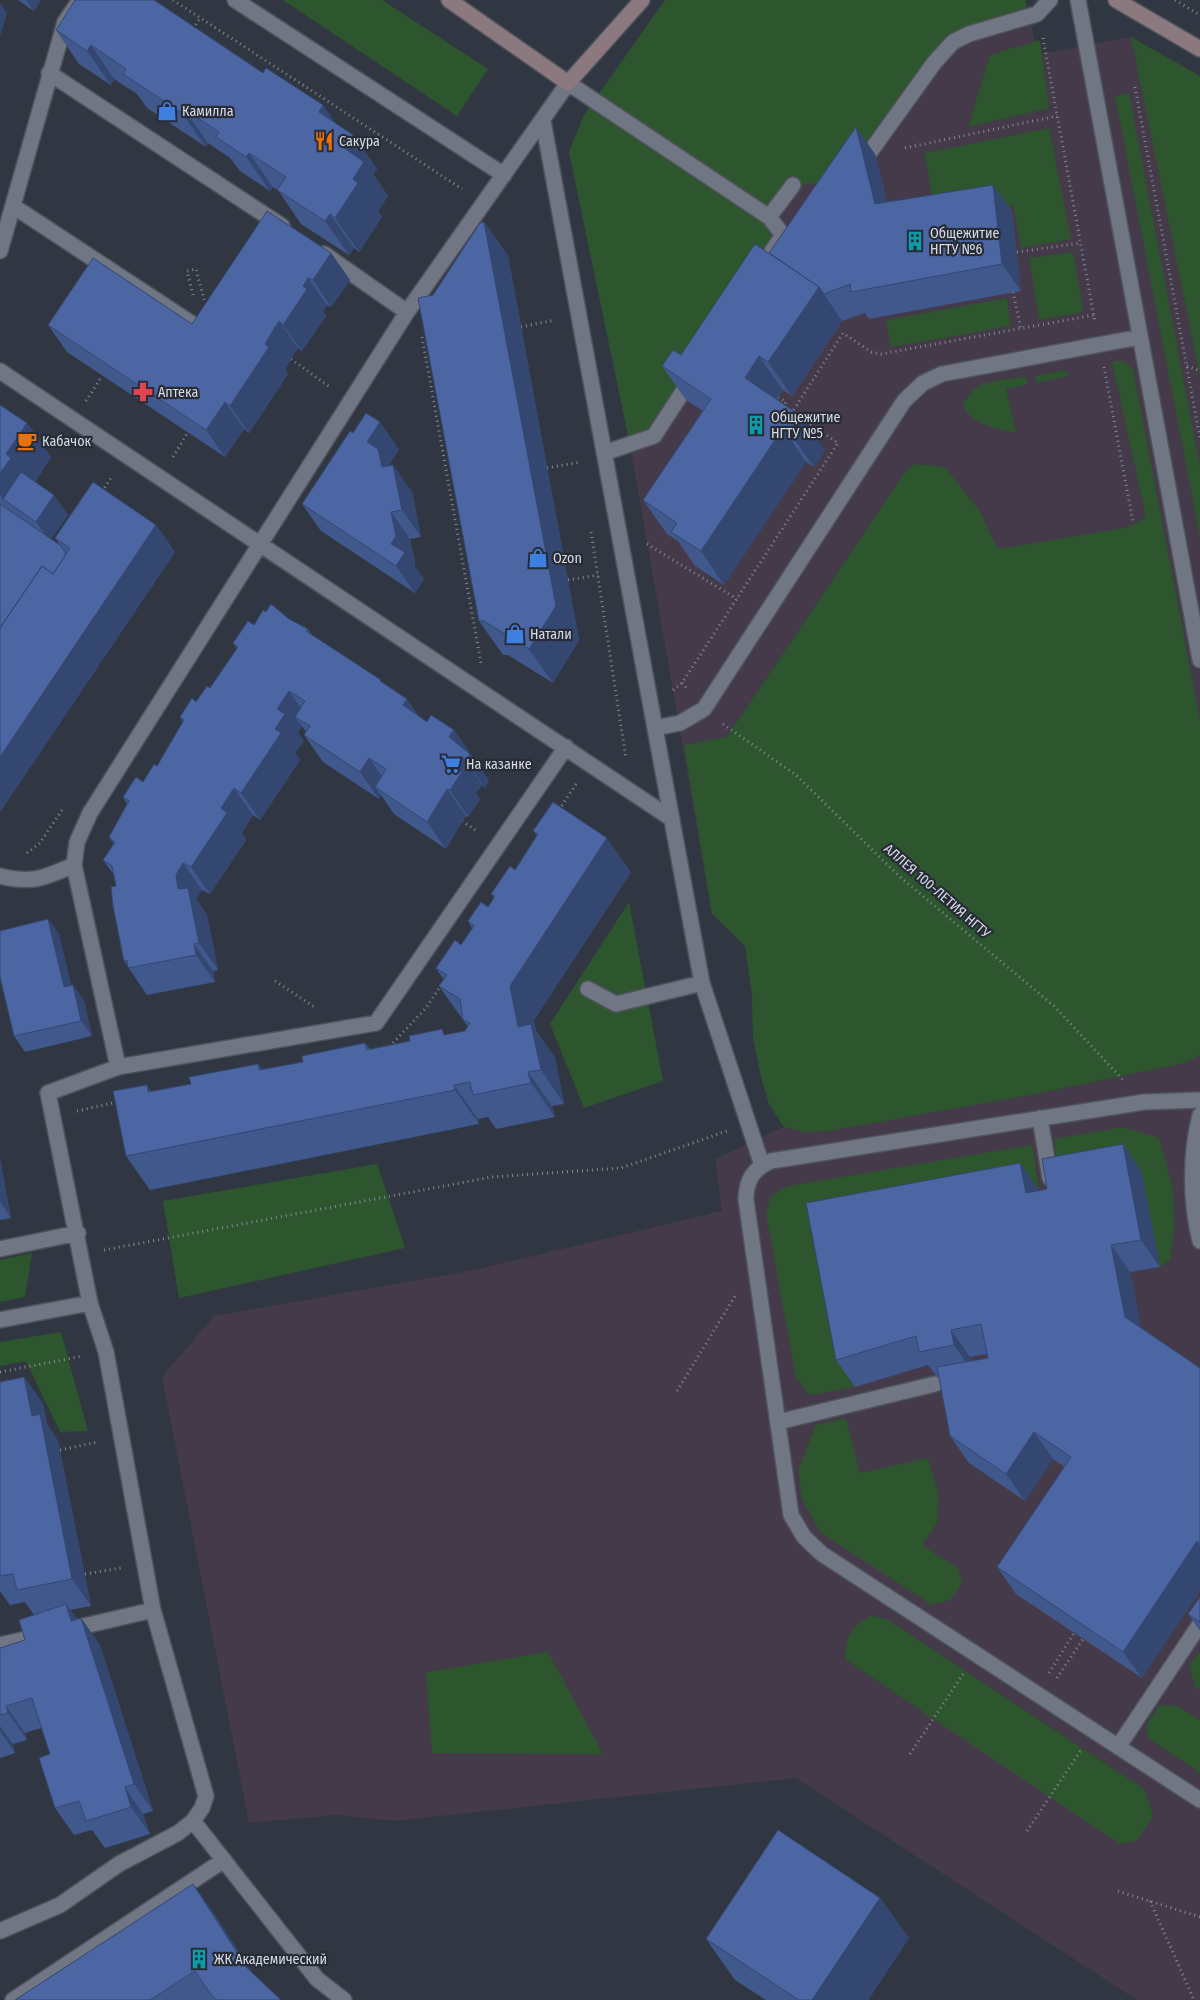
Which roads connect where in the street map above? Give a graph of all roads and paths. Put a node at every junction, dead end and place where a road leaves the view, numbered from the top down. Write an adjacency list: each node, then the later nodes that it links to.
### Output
1 (80, 0): 17 (lane)
2 (173, 0): 11 (path)
3 (235, 0): 23 (lane)
4 (449, 0): 18 (street)
5 (642, 0): 18 (street)
6 (1050, 0): 24 (lane)
7 (1078, 0): 47 (lane)
8 (1116, 0): 14 (street)
9 (1175, 0): 10 (path)
10 (1200, 15)
11 (200, 18): 12 (path); 15 (path)
12 (191, 33)
13 (1034, 37): 20 (path)
14 (1200, 48)
15 (270, 64): 16 (path); 26 (path)
16 (265, 72)
17 (49, 73): 27 (lane); 29 (lane)
18 (568, 83): 21 (lane); 28 (lane)
19 (1135, 86): 51 (path)
20 (1057, 116): 22 (path); 33 (path)
21 (542, 120): 23 (lane); 64 (lane)
22 (897, 150)
23 (504, 175): 41 (lane)
24 (850, 179)
25 (793, 186): 28 (lane)
26 (469, 194)
27 (13, 206): 36 (lane); 43 (lane)
28 (769, 217): 31 (lane)
29 (277, 222): 30 (lane); 32 (lane)
30 (291, 232)
31 (783, 235): 34 (lane); 38 (lane)
32 (266, 237)
33 (1081, 243): 37 (path); 42 (path)
34 (797, 244)
35 (313, 247): 41 (lane)
36 (0, 251)
37 (1017, 252)
38 (767, 260)
39 (1013, 292): 46 (path)
40 (194, 300): 43 (path)
41 (407, 312): 71 (lane); 78 (path)
42 (1094, 315): 46 (path); 48 (path)
43 (212, 318)
44 (559, 320): 45 (path)
45 (521, 327)
46 (1021, 328): 60 (path)
47 (1140, 337): 48 (lane); 76 (lane)
48 (1099, 344): 70 (path); 79 (lane)
49 (291, 359): 55 (path)
50 (702, 361): 64 (lane)
51 (1186, 366): 53 (path); 63 (path)
52 (0, 371): 65 (lane)
53 (1200, 371)
54 (102, 376): 58 (path)
55 (337, 392)
56 (778, 397): 57 (path)
57 (784, 406): 59 (path); 60 (path)
58 (81, 409)
59 (781, 411)
60 (792, 412): 61 (path); 75 (path)
61 (785, 414)
62 (188, 432): 66 (path)
63 (1200, 438)
64 (604, 453): 72 (lane)
65 (126, 454): 69 (path); 71 (lane)
66 (172, 458)
67 (580, 462): 68 (path)
68 (547, 468)
69 (97, 498)
70 (1133, 522)
71 (259, 543): 78 (lane); 85 (lane)
72 (622, 549): 75 (path); 80 (lane)
73 (598, 575): 74 (path)
74 (568, 580)
75 (737, 599): 77 (path)
76 (1200, 660)
77 (674, 690)
78 (485, 693): 81 (lane)
79 (704, 709): 80 (lane); 98 (path, АЛЛЕЯ 100-ЛЕТИЯ НГТУ)
80 (655, 728): 84 (lane)
81 (566, 747): 84 (lane); 95 (lane)
82 (578, 781): 83 (path)
83 (558, 812)
84 (672, 818): 88 (lane)
85 (74, 865): 86 (lane); 95 (lane)
86 (0, 876)
87 (275, 981): 91 (path)
88 (702, 983): 90 (lane); 102 (lane)
89 (442, 985): 92 (path)
90 (588, 989)
91 (302, 999)
92 (402, 1035): 93 (path); 94 (path)
93 (386, 1044)
94 (404, 1044)
95 (118, 1067): 100 (lane)
96 (1200, 1100): 98 (lane)
97 (121, 1101): 100 (path)
98 (1144, 1102): 101 (lane)
99 (1200, 1115): 106 (lane)
100 (53, 1116): 105 (lane)
101 (1040, 1118): 103 (lane); 104 (lane)
102 (748, 1123): 103 (lane); 108 (path)
103 (762, 1165): 109 (lane)
104 (1052, 1191)
105 (78, 1233): 107 (lane); 108 (lane)
106 (1200, 1241)
107 (0, 1250)
108 (82, 1255): 110 (lane)
109 (755, 1264): 115 (path); 116 (lane)
110 (90, 1303): 111 (lane); 112 (lane)
111 (0, 1320)
112 (106, 1352): 113 (path); 121 (lane)
113 (0, 1372)
114 (935, 1384): 116 (lane)
115 (677, 1391)
116 (778, 1422): 126 (lane)
117 (98, 1442): 118 (path)
118 (60, 1450)
119 (122, 1568): 120 (path)
120 (85, 1574)
121 (153, 1610): 125 (lane); 132 (lane)
122 (1200, 1624): 129 (lane)
123 (1074, 1633): 127 (path)
124 (1082, 1639): 127 (path)
125 (0, 1646)
126 (976, 1654): 127 (lane); 130 (path)
127 (1040, 1696): 128 (lane)
128 (1094, 1731): 129 (lane); 133 (path)
129 (1118, 1747): 131 (lane)
130 (910, 1754)
131 (1200, 1800)
132 (193, 1821): 134 (lane); 138 (lane)
133 (1027, 1831)
134 (224, 1860): 139 (lane); 140 (lane)
135 (1118, 1891): 136 (path)
136 (1150, 1901): 137 (path); 141 (path)
137 (1200, 1918)
138 (0, 1932)
139 (13, 2000)
140 (344, 2000)
141 (1194, 2000)

